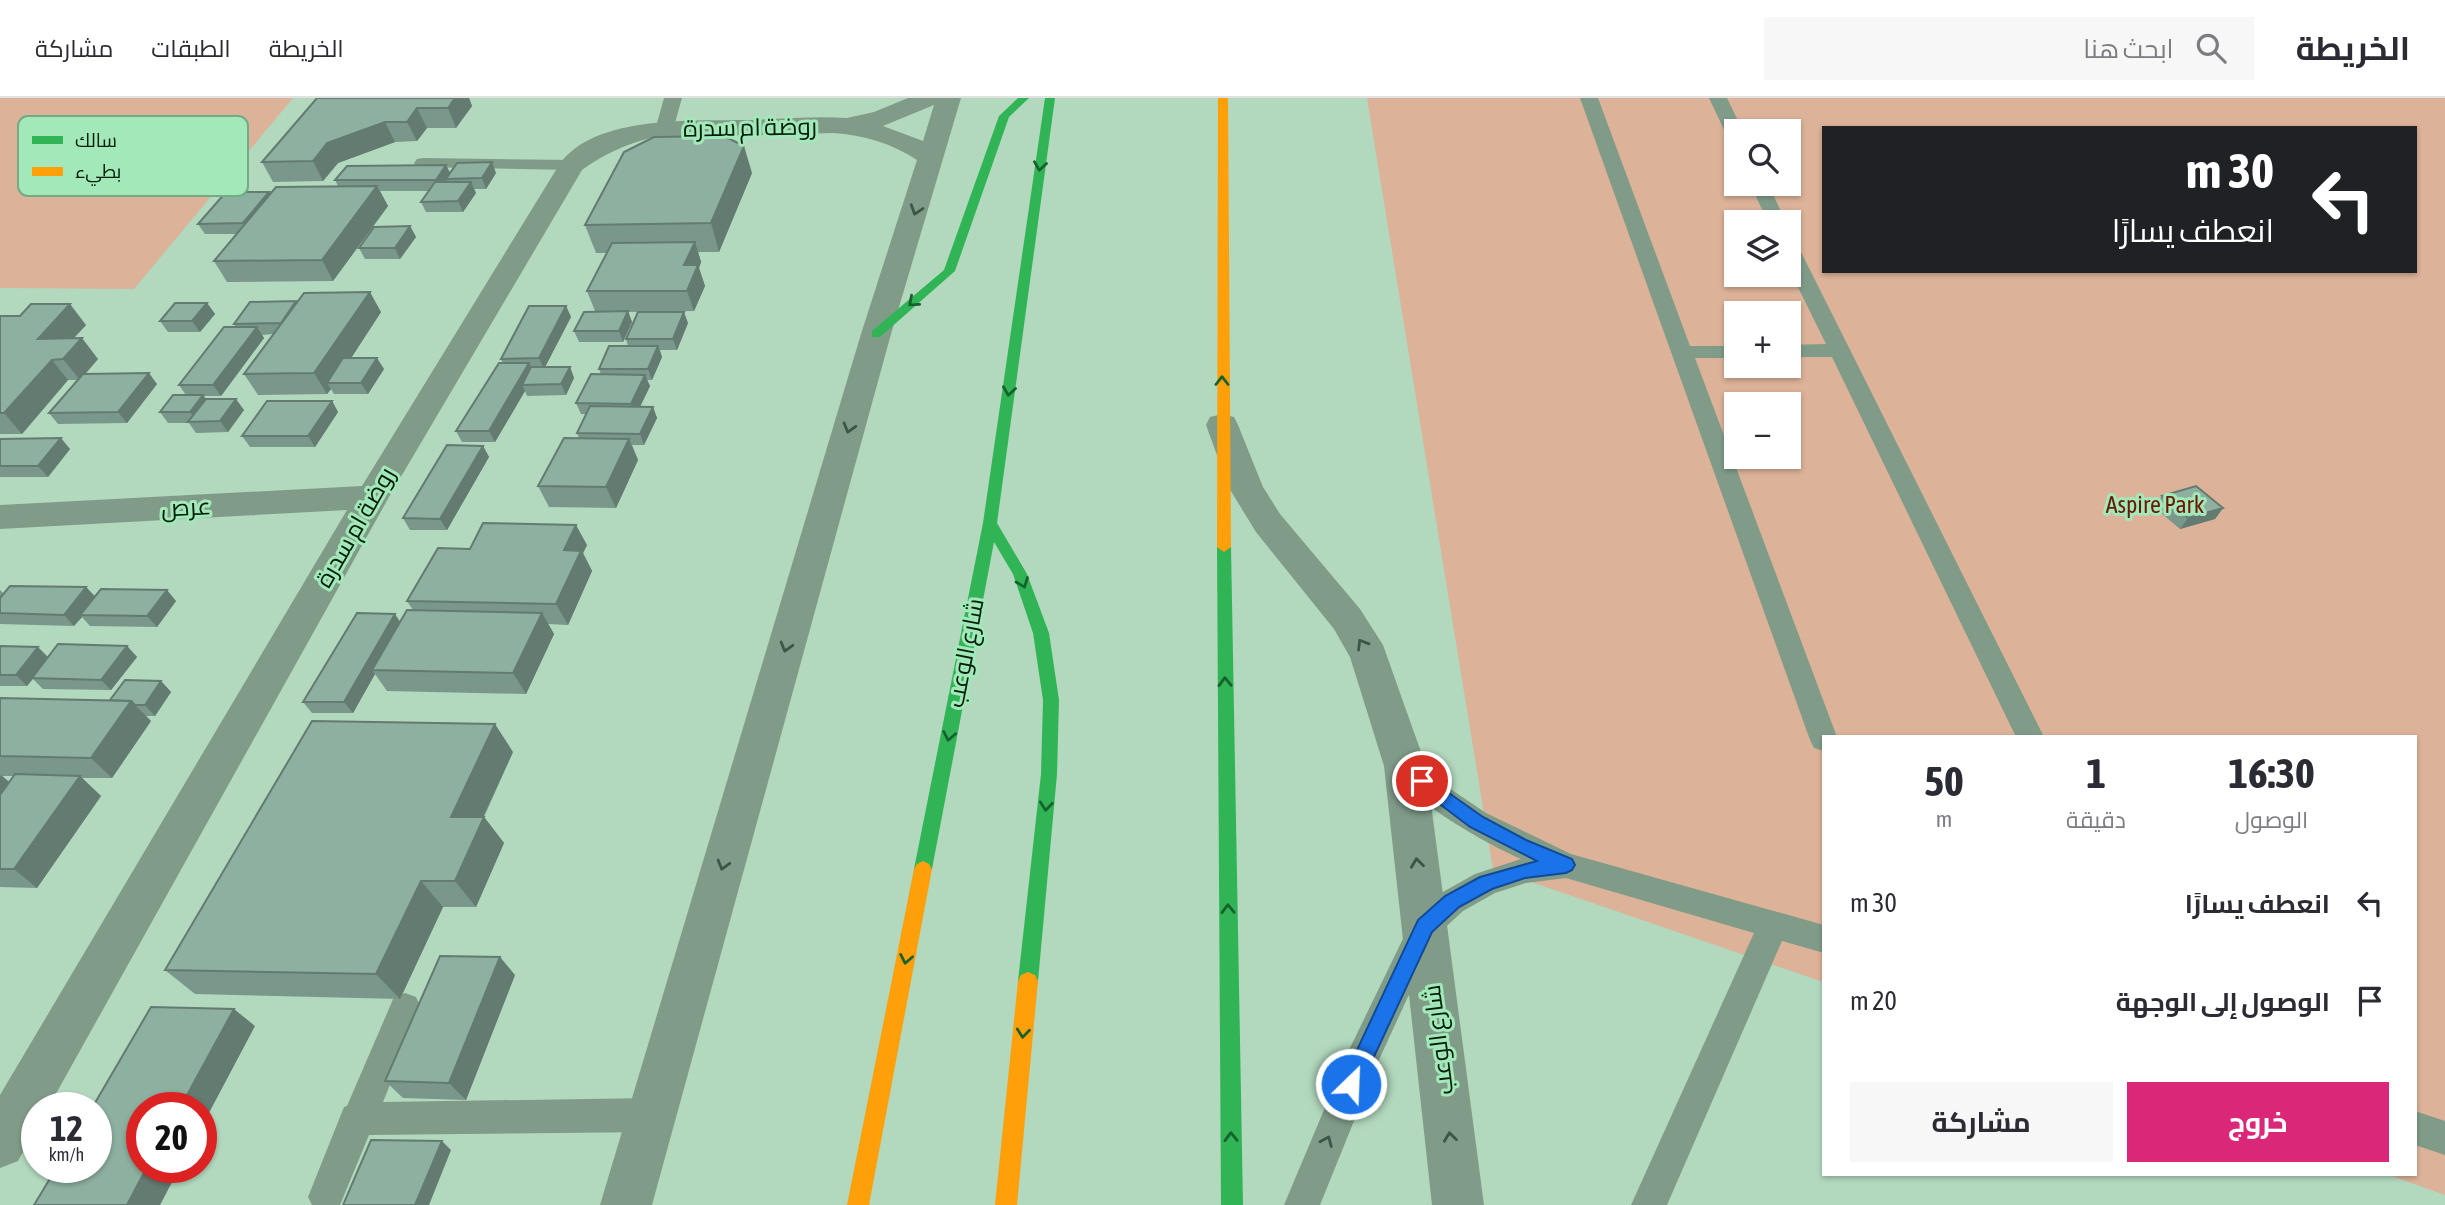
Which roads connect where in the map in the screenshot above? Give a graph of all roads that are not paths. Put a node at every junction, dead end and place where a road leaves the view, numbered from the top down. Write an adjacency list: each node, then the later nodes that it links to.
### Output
1 (930, 98): 10 (street, روضة ام سدرة)
2 (948, 98): 11 (street)
3 (1024, 98): 15 (main road, one-way to 15)
4 (1050, 98): 23 (main road, شارع الوعب, one-way to 23)
5 (1223, 98): 20 (main road, شارع الوعب, one-way to 5)
6 (1589, 98): 18 (lane)
7 (1718, 98): 9 (lane)
8 (668, 114): 10 (street, روضة ام سدرة); 13 (street, روضة ام سدرة)
9 (1728, 119)
10 (851, 125): 11 (street, روضة ام سدرة)
11 (932, 159): 15 (street, one-way to 15)
12 (423, 163): 13 (lane)
13 (572, 164): 21 (street, روضة ام سدرة)
14 (1801, 273): 16 (lane)
15 (876, 334): 32 (street, one-way to 32)
16 (1838, 350): 17 (lane); 25 (lane)
17 (1801, 351)
18 (1681, 352): 19 (lane); 24 (lane)
19 (1724, 352)
20 (1222, 423): 26 (street, شارع الوعب, one-way to 20); 41 (main road, شارع الوعب, one-way to 20)
21 (372, 497): 22 (street, عرص); 36 (street, روضة ام سدرة)
22 (0, 517)
23 (990, 523): 39 (main road, شارع الوعب, one-way to 39); 40 (main road, one-way to 40)
24 (1822, 735)
25 (2029, 735)
26 (1405, 766): 27 (lane); 29 (street, شارع الوعب, one-way to 26)
27 (1566, 865): 28 (lane); 29 (lane)
28 (1774, 923): 30 (lane); 44 (lane)
29 (1425, 926): 42 (lane, one-way to 29); 43 (street, شارع الوعب, one-way to 29)
30 (1822, 938)
31 (405, 1009): 33 (lane)
32 (652, 1115): 33 (lane); 38 (street)
33 (356, 1119): 37 (lane)
34 (2417, 1129): 35 (lane)
35 (2445, 1138)
36 (0, 1143)
37 (326, 1197)
38 (626, 1205)
39 (859, 1205)
40 (1006, 1205)
41 (1232, 1205)
42 (1302, 1205)
43 (1458, 1205)
44 (1649, 1205)

